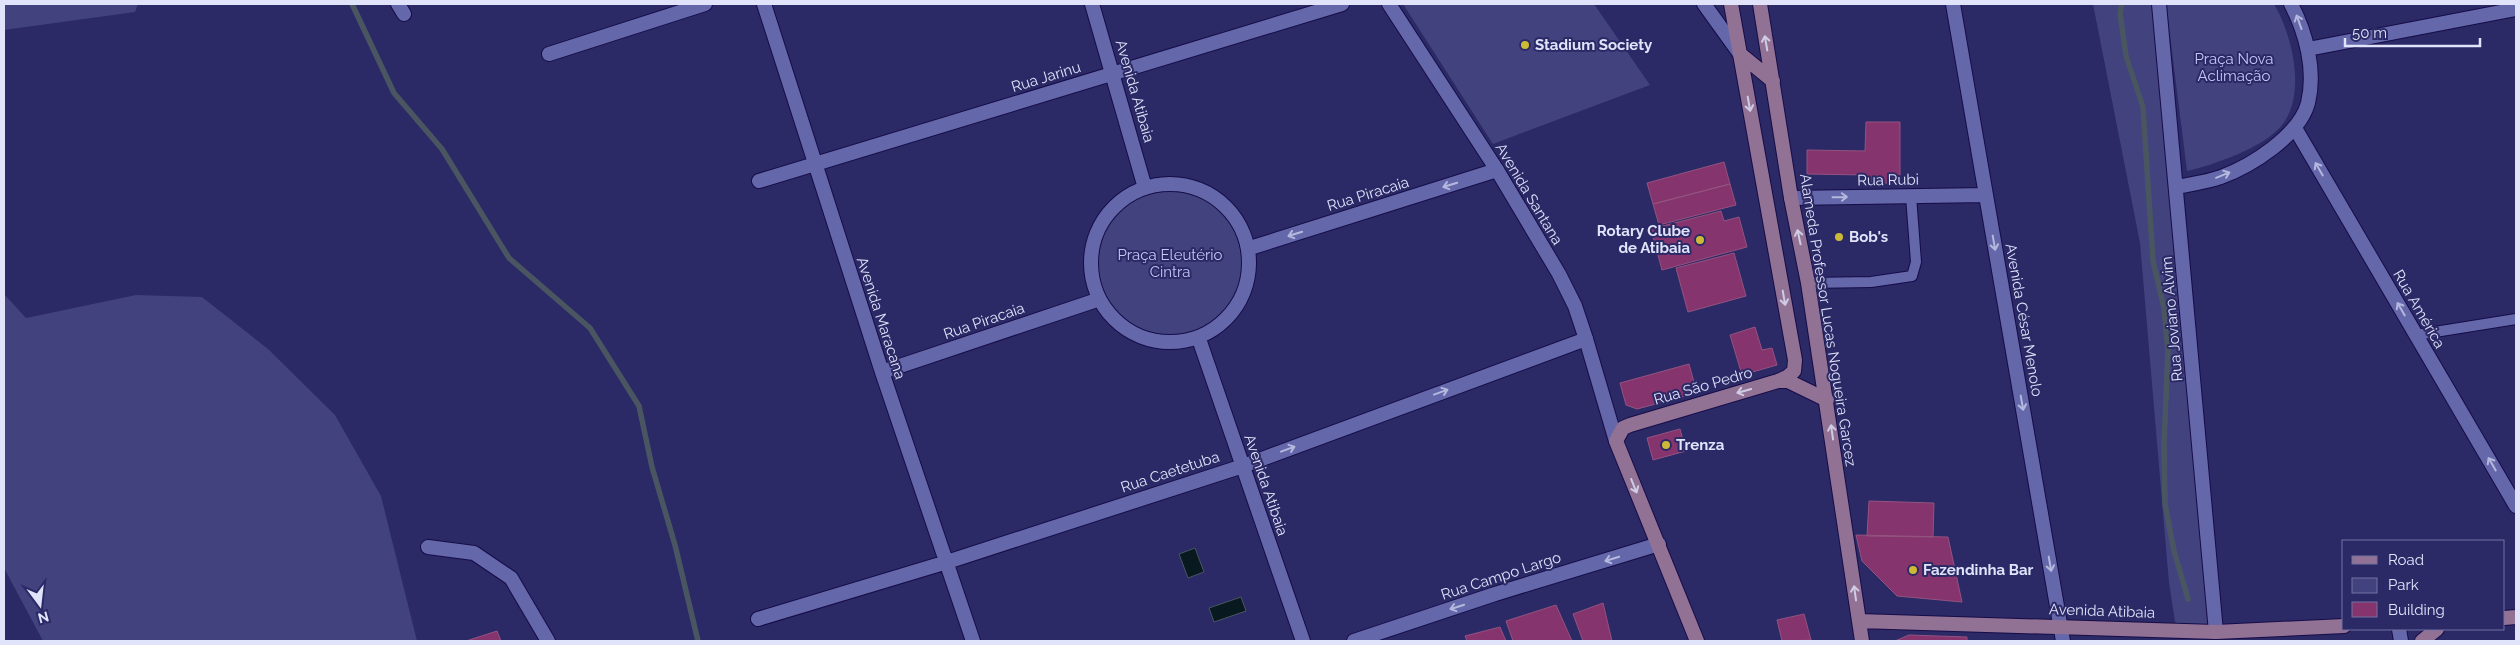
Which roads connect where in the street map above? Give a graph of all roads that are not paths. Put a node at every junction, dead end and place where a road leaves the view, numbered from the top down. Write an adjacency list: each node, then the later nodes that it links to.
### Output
1 (705, 4): 14 (street)
2 (764, 4): 19 (street, Avenida Maracana)
3 (1092, 4): 16 (street, Avenida Atibaia)
4 (1342, 4): 16 (street, Rua Jarinu)
5 (1389, 4): 20 (street, Avenida Santana)
6 (1704, 4): 15 (street)
7 (1732, 4): 15 (main road)
8 (1760, 4): 17 (main road, Alameda Professor Lucas Nogueira Garcez, one-way to 8)
9 (1952, 4): 24 (street, Avenida César Menolo)
10 (2159, 4): 22 (street, Rua Joviano Alvim)
11 (2291, 4): 13 (street, one-way to 11)
12 (2516, 8): 13 (street)
13 (2308, 49): 18 (street)
14 (549, 54)
15 (1740, 54): 17 (main road); 35 (main road, Rua São Pedro, one-way to 35)
16 (1113, 74): 19 (street, Rua Jarinu); 23 (street, Avenida Atibaia)
17 (1773, 81): 26 (main road, Alameda Professor Lucas Nogueira Garcez)
18 (2295, 128): 22 (street, one-way to 18); 31 (street, Rua América, one-way to 18)
19 (814, 164): 21 (street, Rua Jarinu); 34 (street, Avenida Maracana)
20 (1497, 170): 27 (street, Rua Piracaia, one-way to 27); 32 (street, Avenida Santana)
21 (759, 181)
22 (2176, 187): 50 (street, Rua Joviano Alvim)
23 (1145, 188): 27 (street); 29 (street)
24 (1986, 195): 25 (street, Rua Rubi); 47 (street, Avenida César Menolo, one-way to 47)
25 (1912, 196): 26 (street, Rua Rubi, one-way to 25); 28 (lane)
26 (1791, 198): 28 (main road, Alameda Professor Lucas Nogueira Garcez, one-way to 26)
27 (1250, 248): 33 (street)
28 (1808, 283): 36 (main road, Alameda Professor Lucas Nogueira Garcez)
29 (1097, 300): 33 (street); 34 (street, Rua Piracaia)
30 (2516, 318): 31 (lane)
31 (2416, 335): 41 (street, Rua América, one-way to 31)
32 (1586, 338): 37 (street, Avenida Santana); 40 (street, Rua Caetetuba, one-way to 32)
33 (1199, 339): 40 (street, Avenida Atibaia)
34 (882, 372): 44 (street, Avenida Maracana)
35 (1778, 381): 36 (main road); 38 (main road, Rua São Pedro, one-way to 38)
36 (1827, 400): 46 (main road, Alameda Professor Lucas Nogueira Garcez, one-way to 36)
37 (1609, 416): 38 (street); 39 (street, Avenida Santana)
38 (1630, 425): 39 (main road)
39 (1616, 440): 42 (main road, Avenida Santana, one-way to 42)
40 (1243, 466): 44 (street, Rua Caetetuba); 54 (street, Avenida Atibaia)
41 (2516, 506)
42 (1659, 544): 55 (street, Rua Campo Largo, one-way to 55); 56 (main road, Avenida Santana)
43 (428, 547): 52 (street)
44 (947, 562): 45 (street, Rua Caetetuba); 53 (street, Avenida Maracana)
45 (758, 619)
46 (1859, 621): 47 (main road, Avenida Atibaia); 57 (main road, Alameda Professor Lucas Nogueira Garcez)
47 (2060, 626): 50 (main road, Avenida Atibaia); 58 (street, Avenida César Menolo)
48 (2342, 626): 51 (main road, Avenida Atibaia)
49 (2436, 630): 59 (main road)
50 (2216, 632): 51 (main road, Avenida Atibaia)
51 (2262, 635)
52 (548, 641)
53 (973, 641)
54 (1303, 641)
55 (1354, 641)
56 (1697, 641)
57 (1862, 641)
58 (2063, 641)
59 (2422, 641)

